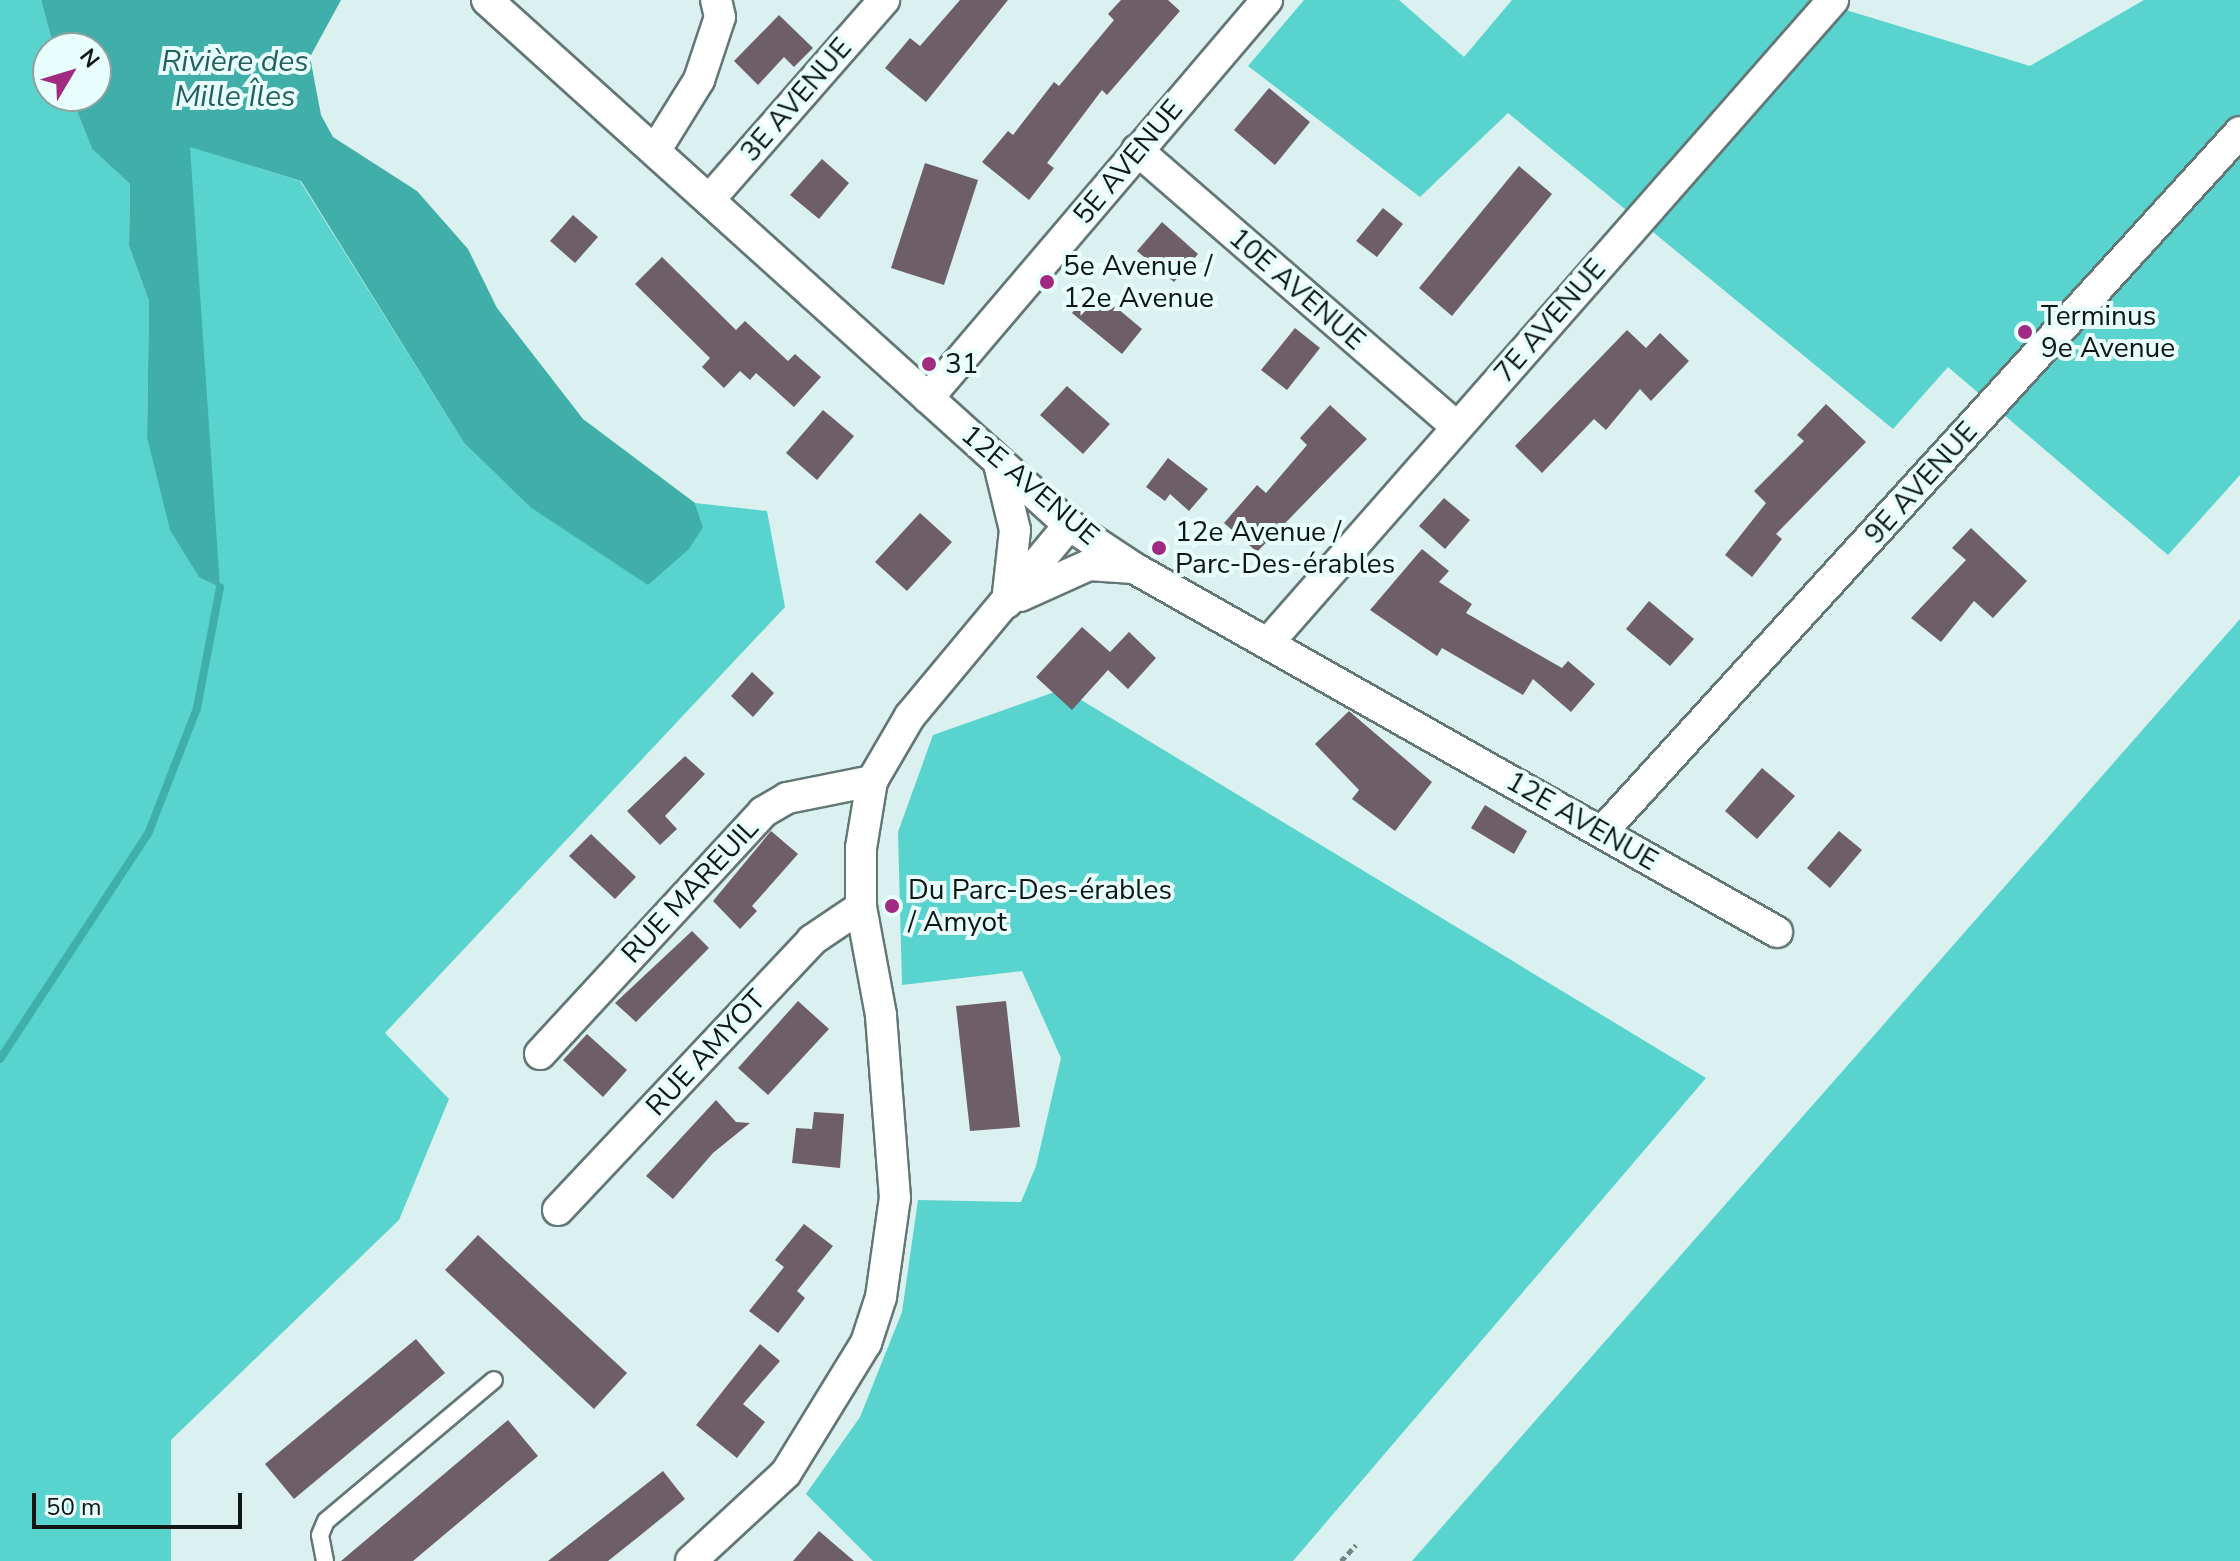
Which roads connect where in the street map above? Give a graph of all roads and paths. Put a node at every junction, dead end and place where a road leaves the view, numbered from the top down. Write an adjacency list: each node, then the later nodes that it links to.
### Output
1 (487, 0): 8 (street, 12E AVENUE)
2 (716, 0): 8 (street)
3 (884, 0): 9 (street, 3E AVENUE)
4 (1267, 0): 7 (street, 5E AVENUE)
5 (1833, 0): 11 (street, 7E AVENUE)
6 (2240, 132): 18 (street, 9E AVENUE)
7 (1137, 150): 10 (street, 5E AVENUE); 11 (street, 10E AVENUE)
8 (655, 151): 9 (street, 12E AVENUE)
9 (709, 200): 10 (street, 12E AVENUE)
10 (928, 398): 12 (street, 12E AVENUE)
11 (1457, 427): 16 (street, 7E AVENUE)
12 (998, 461): 13 (street, 12E AVENUE); 15 (street)
13 (1069, 525): 14 (street, 12E AVENUE); 15 (street)
14 (1134, 568): 15 (street); 16 (street, 12E AVENUE)
15 (1007, 603): 17 (street)
16 (1268, 643): 18 (street, 12E AVENUE)
17 (872, 781): 19 (street); 21 (street, RUE MAREUIL)
18 (1602, 832): 20 (street, 12E AVENUE)
19 (861, 907): 22 (street, RUE AMYOT); 26 (street)
20 (1777, 932)
21 (540, 1054)
22 (558, 1210)
23 (494, 1380): 25 (lane)
24 (1356, 1545): 27 (path)
25 (325, 1561)
26 (691, 1561)
27 (1341, 1561)

